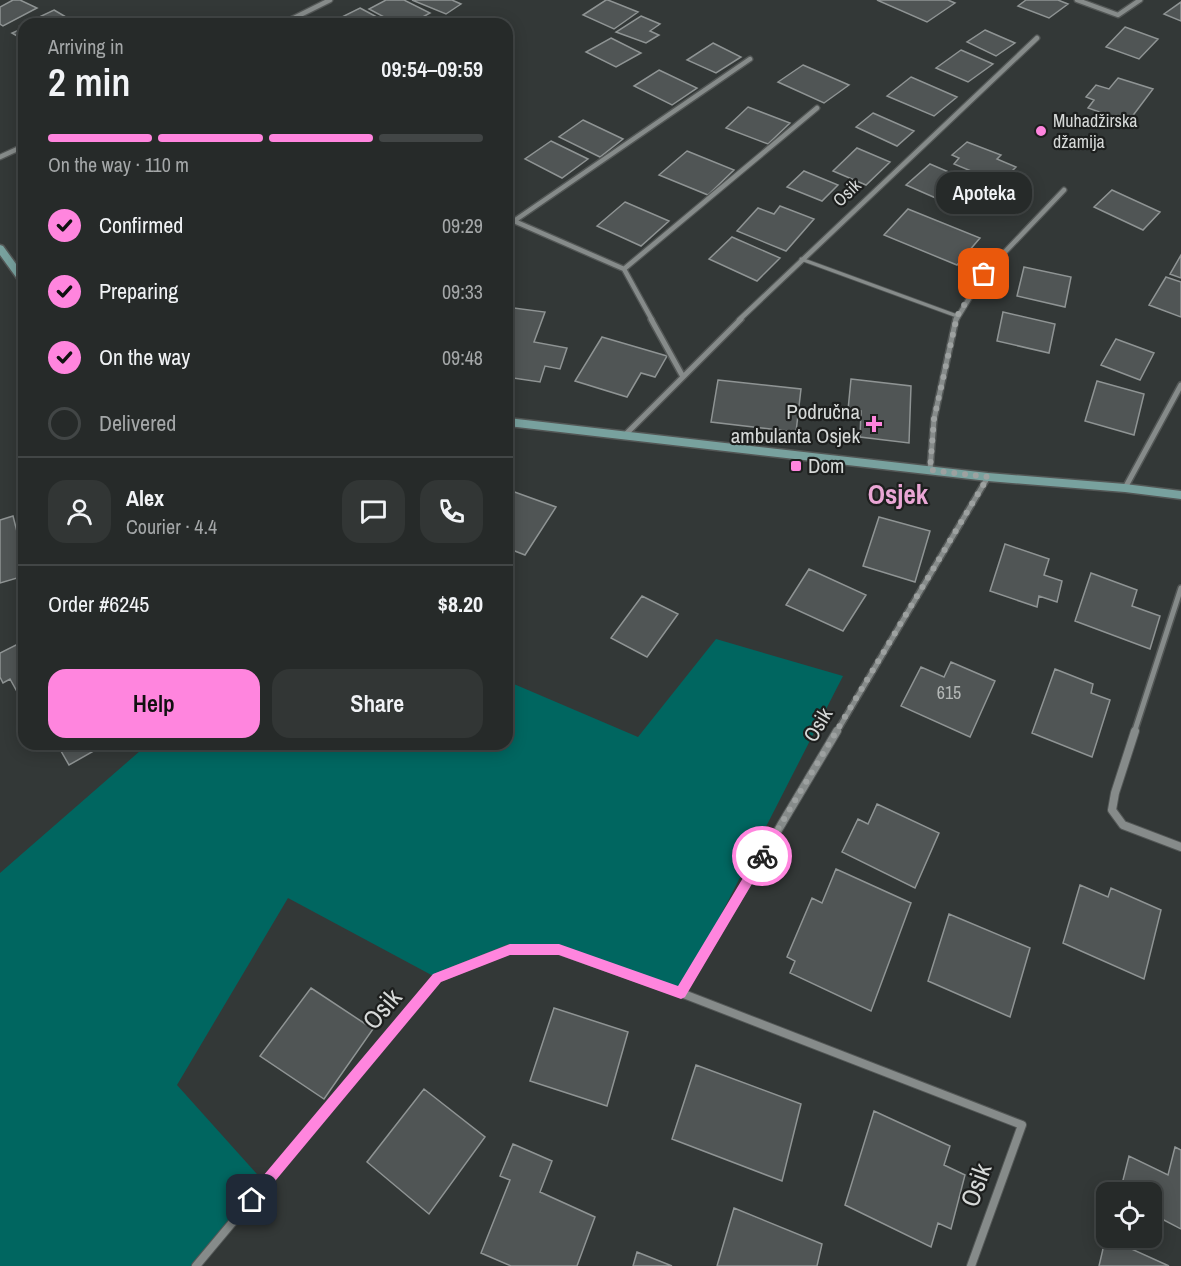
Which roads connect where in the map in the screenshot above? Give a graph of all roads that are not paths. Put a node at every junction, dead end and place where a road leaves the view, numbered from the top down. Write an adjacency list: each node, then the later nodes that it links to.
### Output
1 (330, 0): 4 (street)
2 (1077, 0): 3 (street)
3 (1140, 0)
4 (294, 18)
5 (1037, 38): 12 (street, Osik)
6 (750, 59): 13 (street)
7 (817, 108): 13 (street)
8 (18, 149): 9 (street)
9 (0, 158)
10 (1064, 190): 15 (street)
11 (0, 248): 14 (main road)
12 (801, 259): 15 (lane); 16 (street, Osik)
13 (624, 269): 16 (street)
14 (18, 274)
15 (957, 316): 20 (street)
16 (682, 375): 19 (street, Osik)
17 (1181, 385): 22 (street)
18 (513, 423): 19 (main road)
19 (623, 436): 20 (main road)
20 (930, 470): 21 (main road)
21 (988, 477): 22 (main road); 26 (street, Osik)
22 (1125, 488): 23 (main road)
23 (1181, 495)
24 (1181, 588): 25 (street)
25 (1181, 847)
26 (681, 993): 27 (street, Osik); 28 (street, Osik)
27 (196, 1266)
28 (971, 1266)

